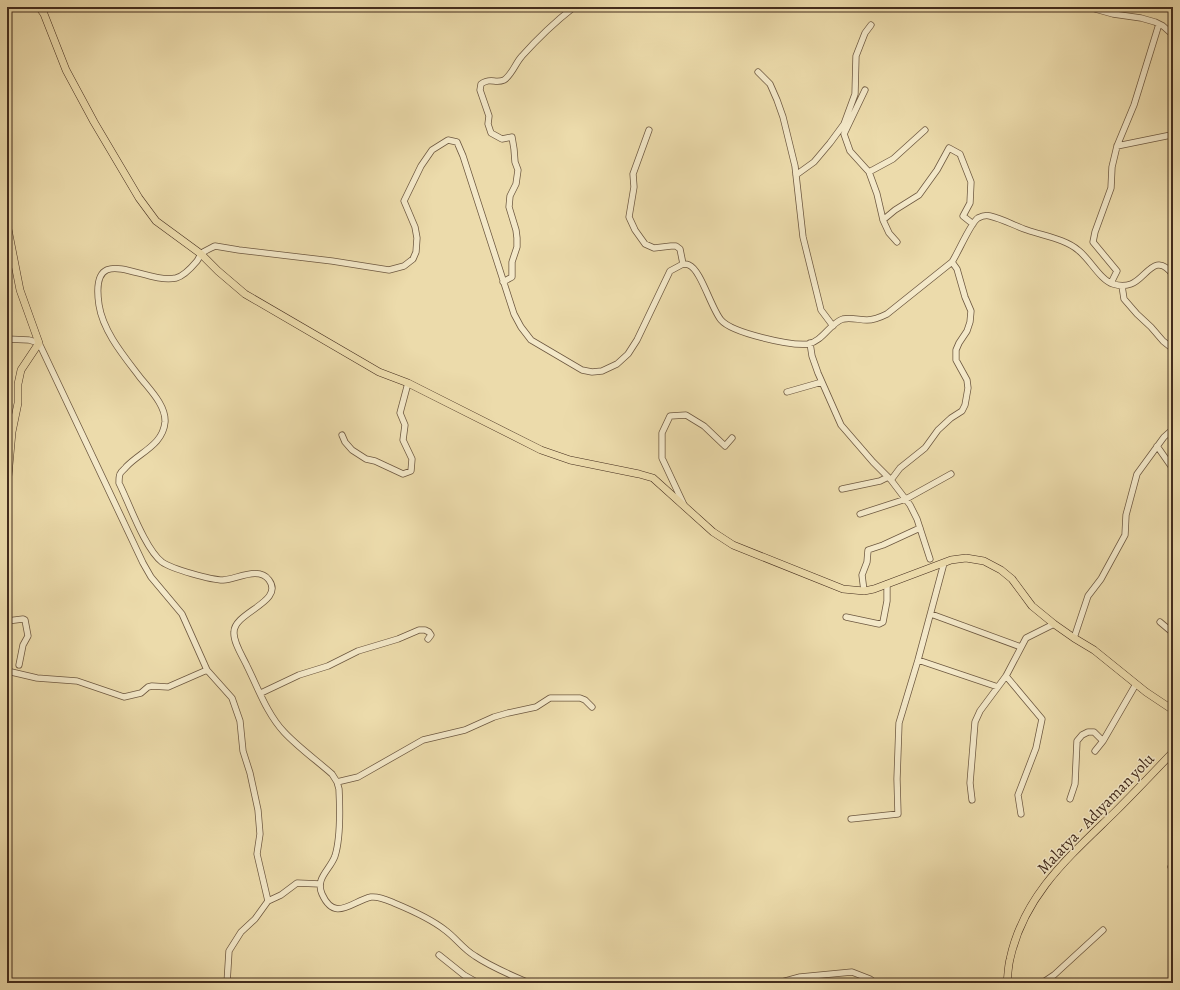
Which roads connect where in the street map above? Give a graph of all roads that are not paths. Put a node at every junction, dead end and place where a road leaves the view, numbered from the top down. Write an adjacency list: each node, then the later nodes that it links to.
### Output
1 (40, 7): 19 (main road)
2 (574, 7): 23 (street)
3 (1088, 7): 4 (street)
4 (1159, 24): 6 (street); 12 (street)
5 (871, 25): 14 (street)
6 (1173, 36)
7 (758, 72): 14 (street)
8 (865, 90): 13 (street)
9 (649, 130): 21 (street)
10 (926, 130): 13 (street)
11 (1171, 134): 12 (street)
12 (1117, 146): 24 (street)
13 (869, 172): 15 (street)
14 (796, 175): 26 (street)
15 (883, 220): 17 (street); 18 (street)
16 (7, 224): 28 (main road)
17 (973, 224): 20 (street); 24 (street)
18 (896, 242)
19 (201, 254): 23 (street); 32 (main road); 67 (street)
20 (952, 262): 26 (street); 40 (street)
21 (683, 264): 23 (street); 29 (street)
22 (1173, 275): 25 (street)
23 (503, 282)
24 (1111, 283): 25 (street)
25 (1122, 286): 30 (street)
26 (833, 326): 29 (street)
27 (7, 339): 28 (street)
28 (38, 343): 41 (main road); 62 (street)
29 (810, 343): 31 (street)
30 (1173, 349)
31 (822, 382): 33 (street); 40 (street)
32 (408, 383): 35 (street); 44 (main road)
33 (787, 392)
34 (1173, 429): 37 (street)
35 (342, 435)
36 (732, 438): 44 (street)
37 (1157, 446): 38 (street); 57 (street)
38 (1173, 469)
39 (951, 474): 43 (street)
40 (889, 478): 42 (street); 43 (street)
41 (7, 488)
42 (842, 489)
43 (906, 499): 45 (street); 46 (street)
44 (686, 509): 50 (main road)
45 (860, 514)
46 (920, 528): 47 (street); 50 (street)
47 (930, 559)
48 (944, 563): 49 (main road); 51 (street); 55 (main road)
49 (887, 584): 50 (main road); 52 (street)
50 (864, 591)
51 (930, 614): 59 (street); 60 (street)
52 (846, 618)
53 (7, 621): 61 (street)
54 (1160, 622): 56 (street)
55 (1054, 624): 57 (main road); 59 (street)
56 (1173, 634)
57 (1074, 638): 65 (main road)
58 (428, 639): 67 (street)
59 (1021, 647): 64 (street)
60 (918, 660): 66 (street); 77 (street)
61 (19, 666)
62 (207, 670): 63 (street); 79 (street)
63 (7, 671)
64 (1006, 676): 66 (street); 76 (street)
65 (1136, 684): 69 (main road); 70 (street)
66 (998, 687): 75 (street)
67 (261, 693): 73 (street)
68 (592, 707): 73 (street)
69 (1172, 708)
70 (1103, 741): 71 (street); 74 (street)
71 (1095, 751)
72 (1173, 752): 87 (main road, Malatya - Adıyaman yolu)
73 (337, 782): 78 (street)
74 (1070, 799)
75 (972, 800)
76 (1021, 814)
77 (851, 819)
78 (320, 884): 79 (street); 84 (street)
79 (268, 901): 82 (street)
80 (1103, 930): 88 (street)
81 (439, 955): 83 (street)
82 (227, 983)
83 (478, 983)
84 (529, 983)
85 (778, 983): 86 (street)
86 (875, 983)
87 (1007, 983)
88 (1042, 983)

